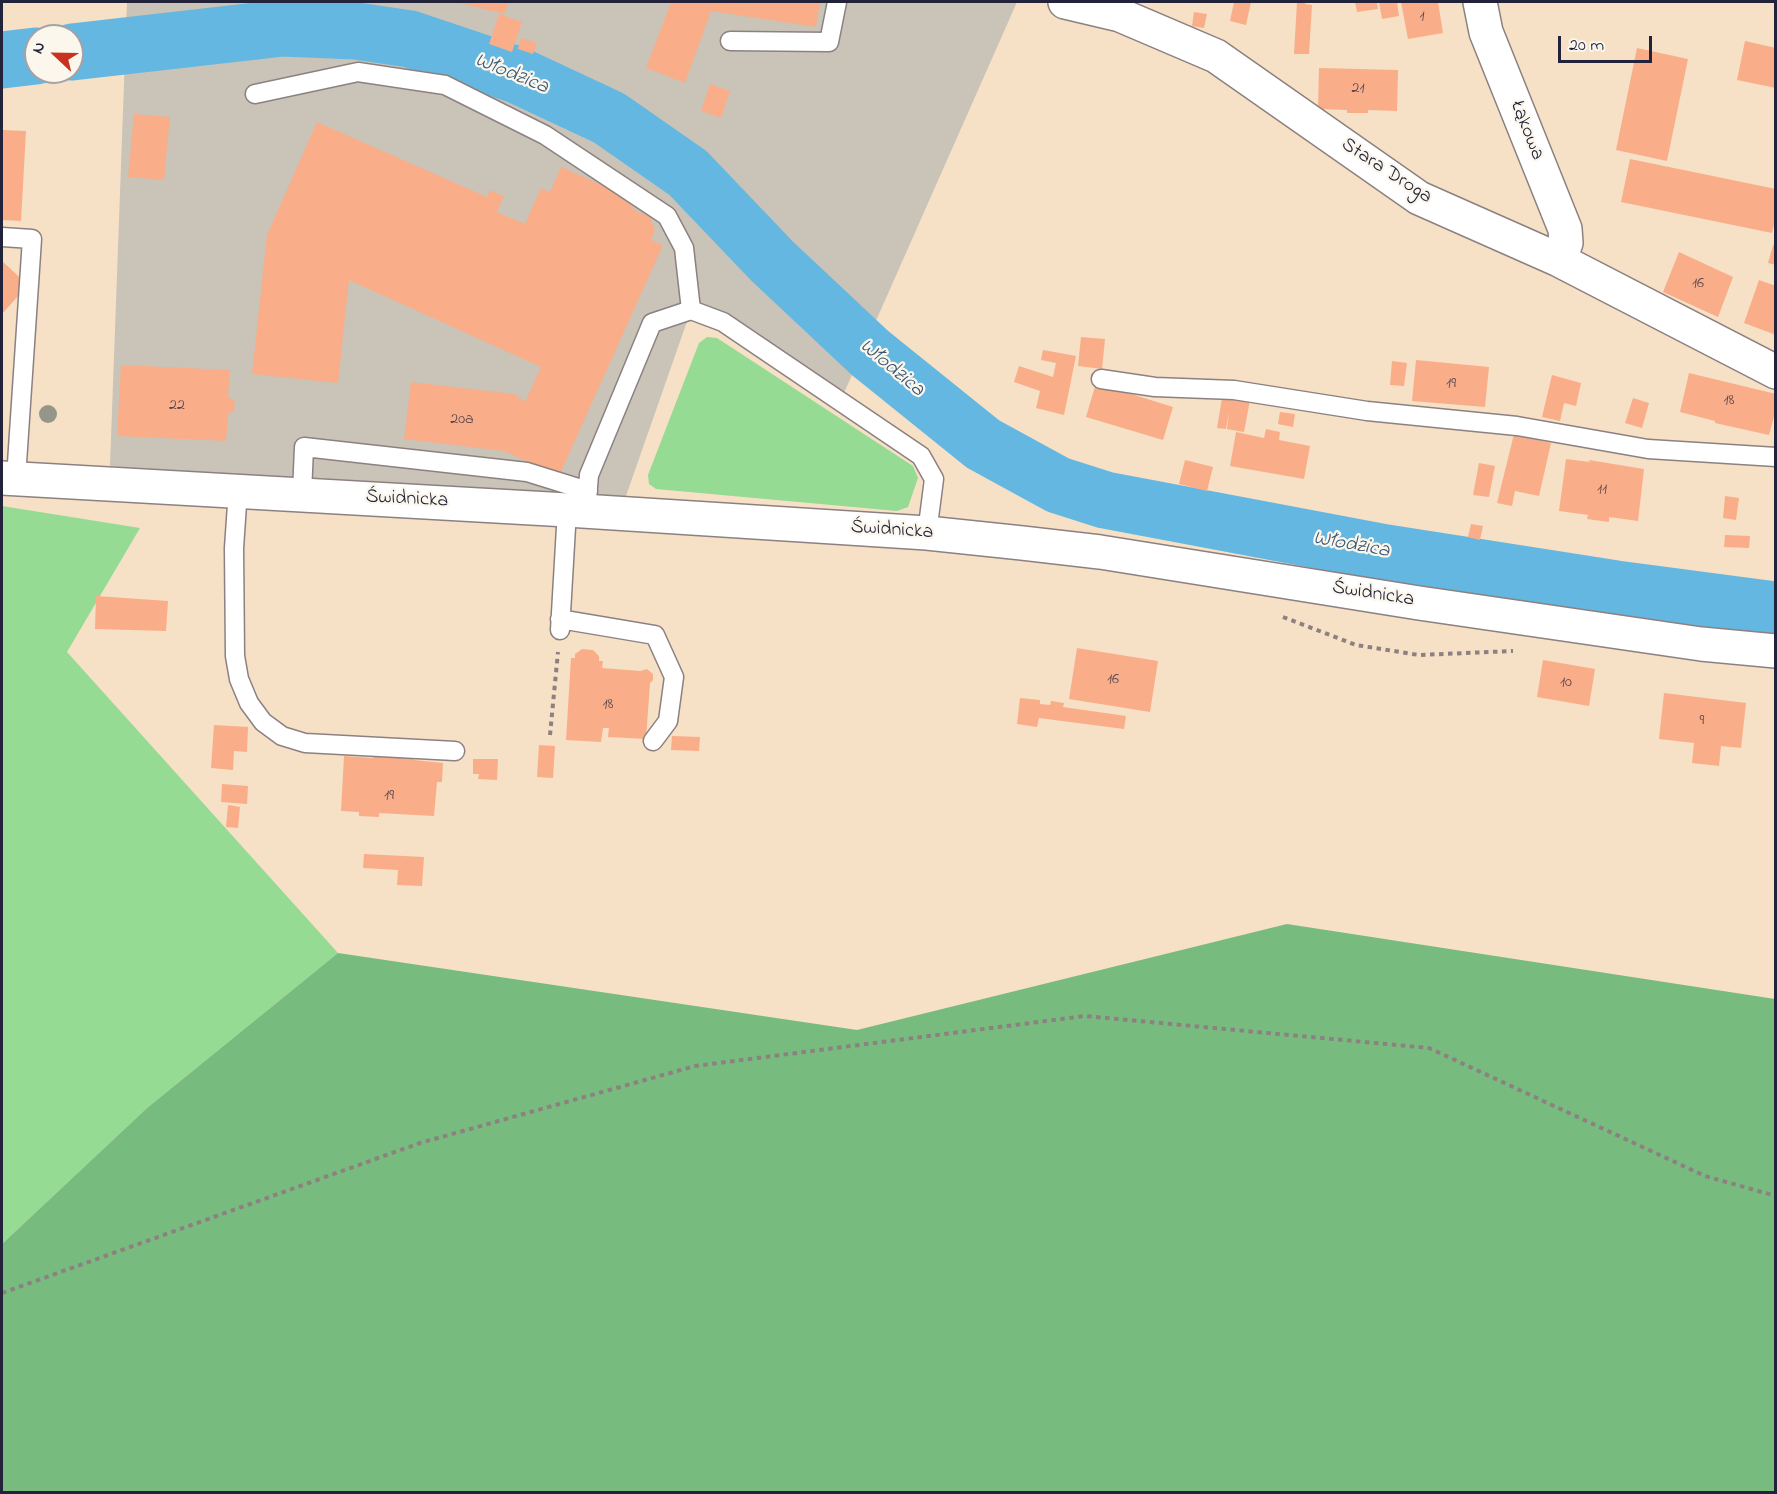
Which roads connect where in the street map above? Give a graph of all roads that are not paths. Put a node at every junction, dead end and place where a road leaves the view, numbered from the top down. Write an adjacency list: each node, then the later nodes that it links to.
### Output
1 (837, 2): 4 (lane)
2 (1065, 2): 7 (street, Stara Droga)
3 (1480, 2): 7 (street, Łąkowa)
4 (730, 41)
5 (255, 94): 8 (lane)
6 (2, 237): 12 (lane)
7 (1559, 260): 9 (street, Stara Droga)
8 (691, 310): 15 (lane); 16 (lane)
9 (1776, 372)
10 (1101, 379): 11 (lane)
11 (1776, 457)
12 (9, 478): 13 (street, Świdnicka)
13 (238, 490): 14 (street, Świdnicka); 19 (lane)
14 (302, 494): 15 (street, Świdnicka); 15 (lane)
15 (580, 504): 16 (street, Świdnicka); 18 (lane)
16 (927, 534): 17 (street, Świdnicka)
17 (1776, 651)
18 (653, 741)
19 (454, 751)

